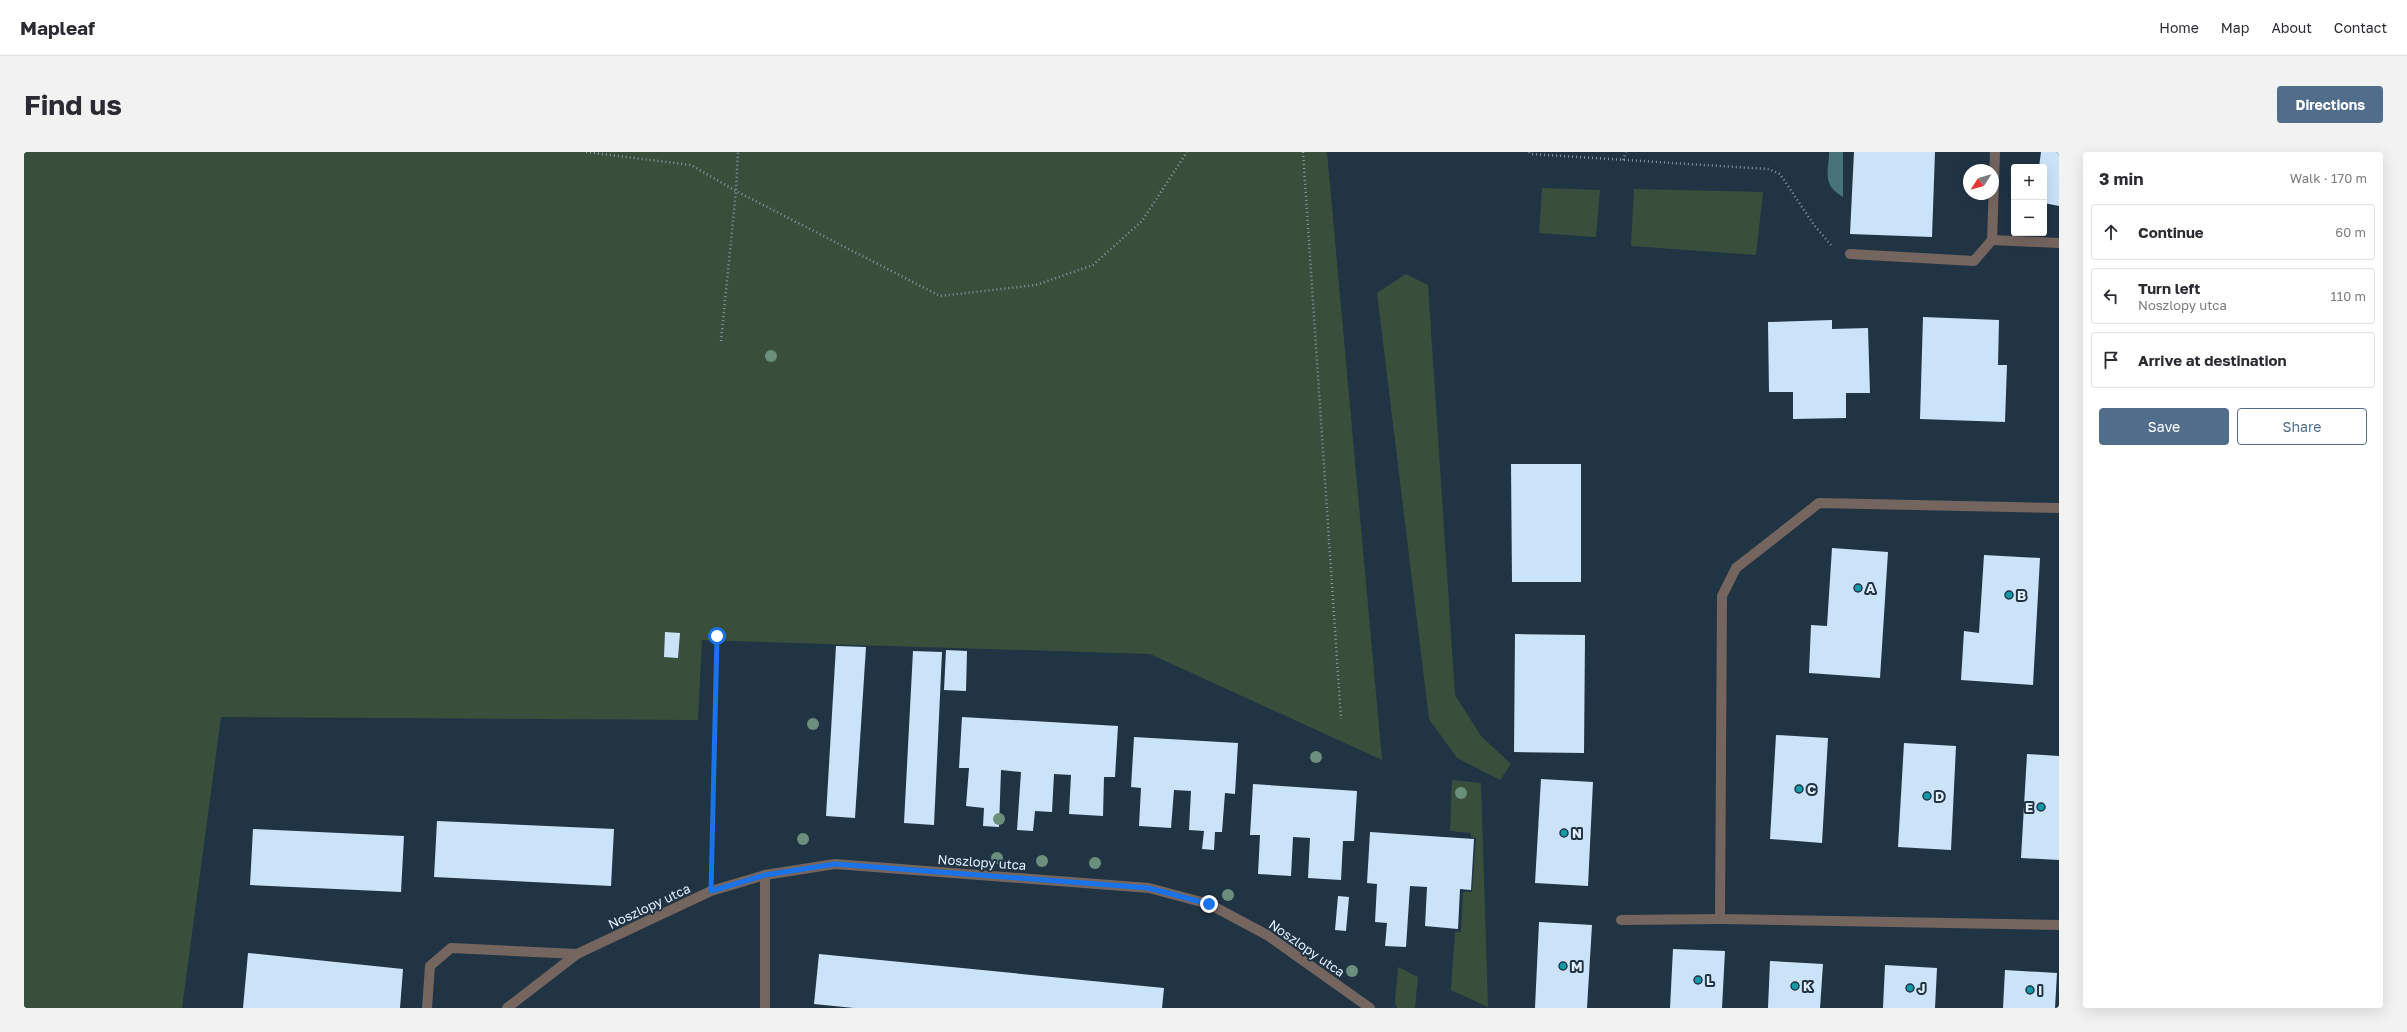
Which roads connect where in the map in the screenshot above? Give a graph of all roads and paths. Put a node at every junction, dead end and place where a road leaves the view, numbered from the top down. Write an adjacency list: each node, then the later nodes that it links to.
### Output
1 (586, 152): 9 (path)
2 (738, 152): 9 (path)
3 (1187, 152): 9 (path)
4 (1303, 152): 16 (path)
5 (1529, 152): 8 (path)
6 (1626, 152): 8 (path)
7 (1995, 152): 10 (street)
8 (1623, 160): 12 (path)
9 (736, 191): 13 (path)
10 (1992, 240): 11 (street); 12 (street)
11 (2059, 243)
12 (1850, 254)
13 (721, 341)
14 (2059, 508): 19 (street)
15 (717, 636): 18 (path)
16 (1341, 719)
17 (765, 875): 18 (street, Noszlopy utca); 25 (street); 26 (street, Noszlopy utca)
18 (711, 891): 22 (street, Noszlopy utca)
19 (1720, 919): 20 (street); 21 (street)
20 (1621, 920)
21 (2059, 925)
22 (577, 954): 23 (street, Noszlopy utca); 24 (street, Noszlopy utca)
23 (427, 1008)
24 (507, 1008)
25 (765, 1008)
26 (1370, 1008)

